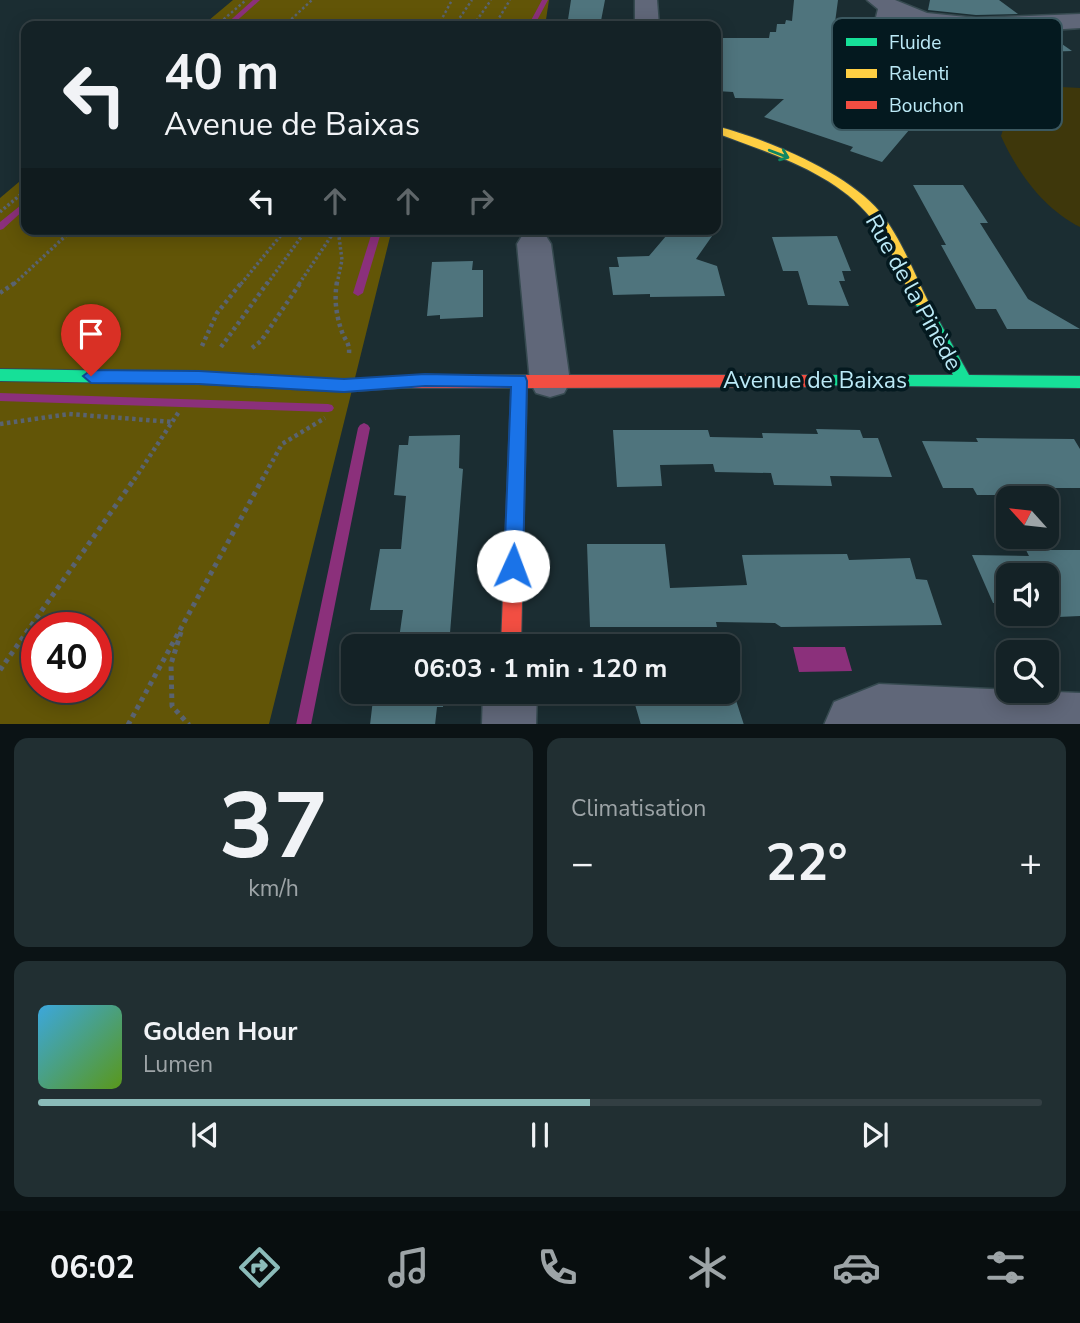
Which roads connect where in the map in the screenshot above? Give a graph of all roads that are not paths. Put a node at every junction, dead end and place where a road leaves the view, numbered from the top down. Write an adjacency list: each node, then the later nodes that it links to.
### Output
1 (646, 0): 4 (street)
2 (884, 4): 3 (street)
3 (919, 18)
4 (647, 21)
5 (1080, 21): 6 (street)
6 (1062, 22)
7 (721, 131): 10 (street, Rue de la Pinède, one-way to 10)
8 (534, 244): 11 (street)
9 (0, 375): 11 (street, Avenue de Baixas)
10 (963, 380): 11 (street, Avenue de Baixas); 12 (street, Avenue de Baixas)
11 (534, 381): 13 (street)
12 (1080, 382)
13 (512, 634)
14 (510, 704): 16 (street)
15 (1080, 720): 17 (street)
16 (509, 724)
17 (851, 724)

